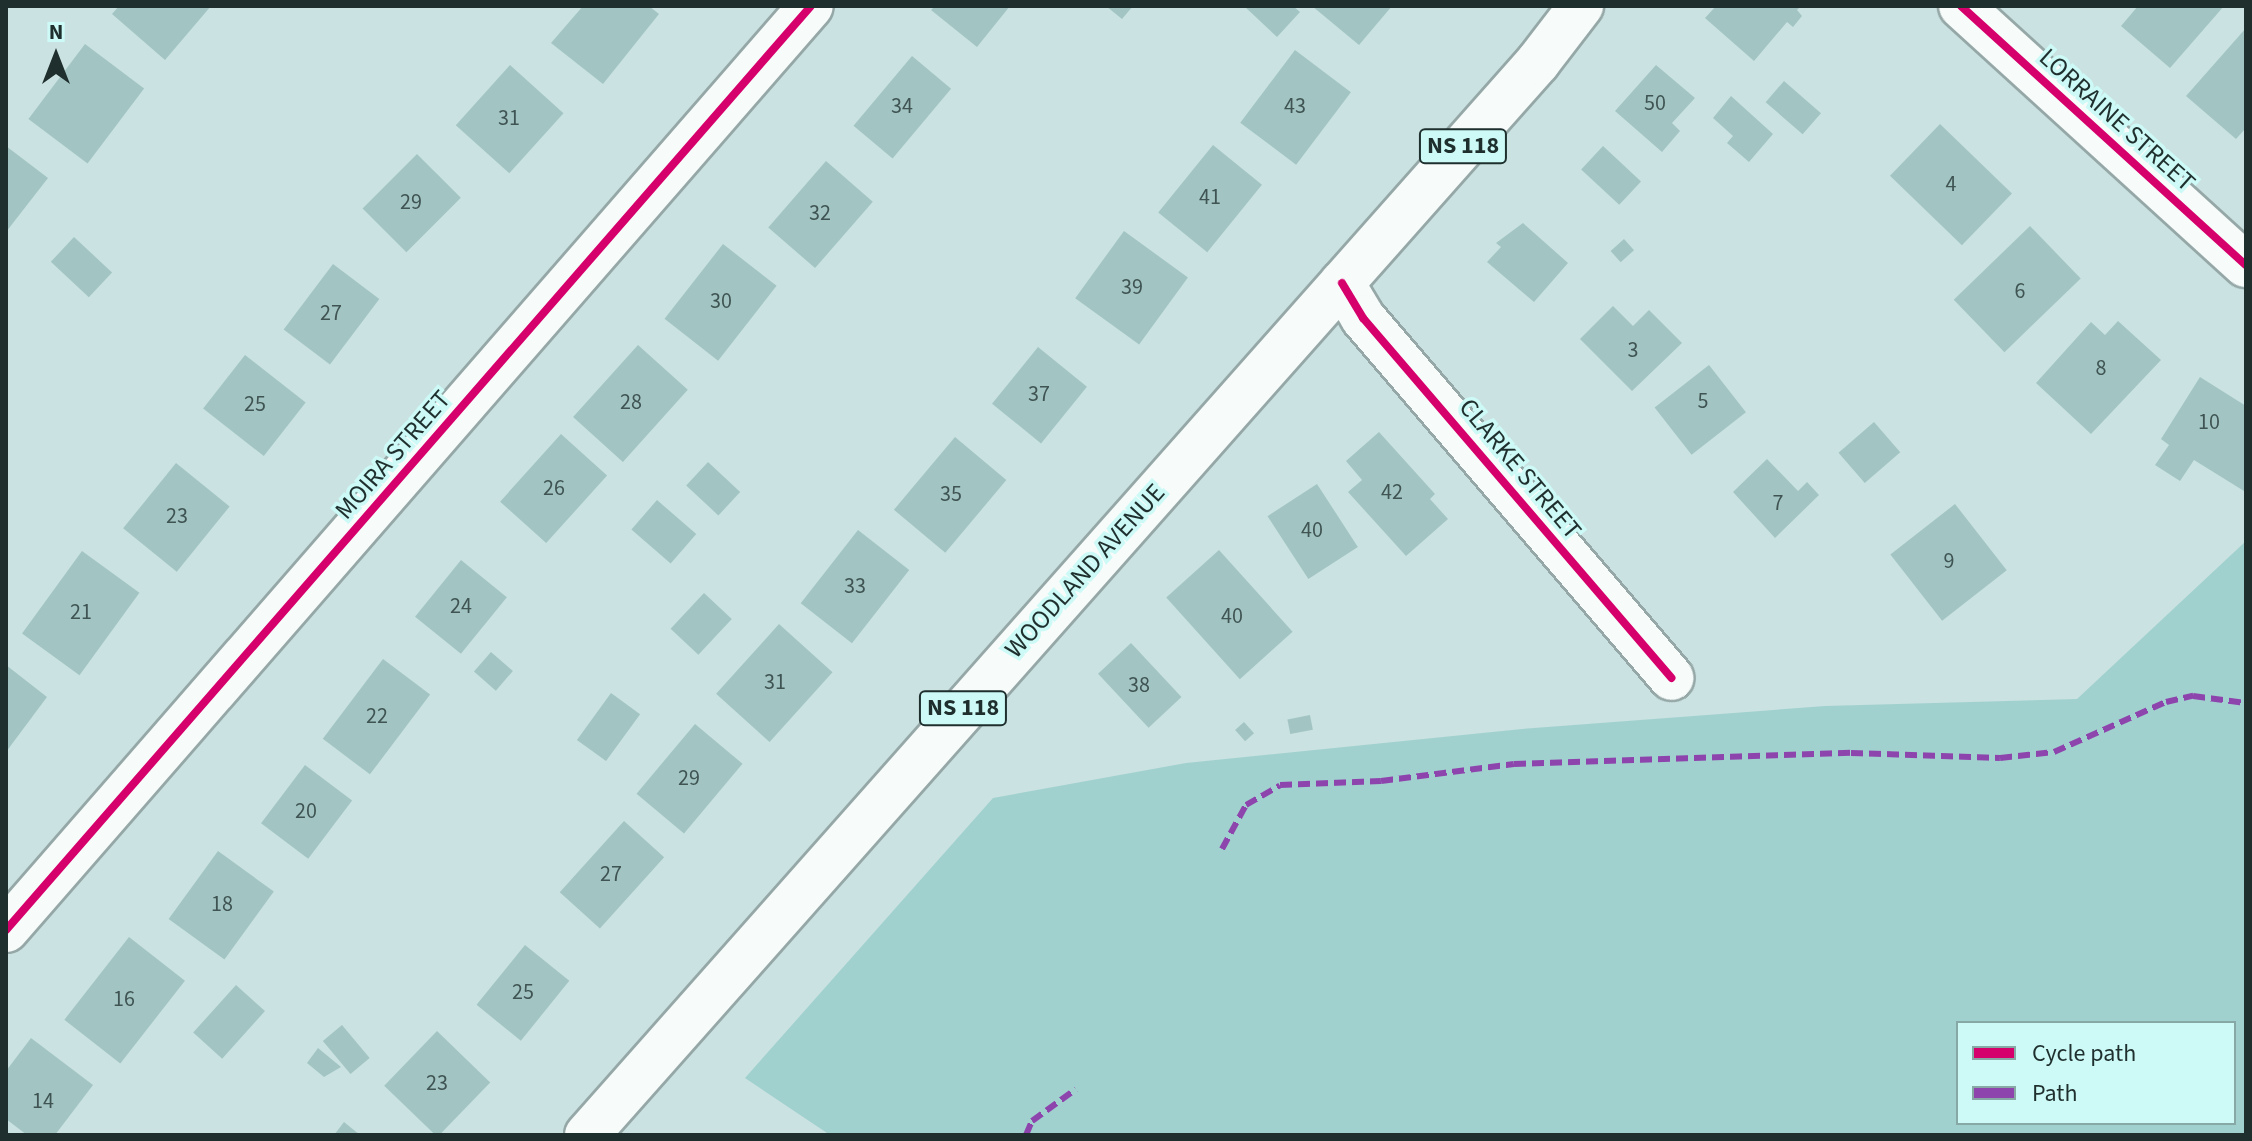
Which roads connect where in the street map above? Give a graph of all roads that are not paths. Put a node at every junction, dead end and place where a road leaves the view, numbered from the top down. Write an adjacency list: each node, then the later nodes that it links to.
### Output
1 (811, 6): 7 (street, MOIRA STREET)
2 (1581, 6): 5 (street, WOODLAND AVENUE / NS 118)
3 (1961, 6): 4 (street, LORRAINE STREET)
4 (2246, 265)
5 (1342, 283): 6 (street, CLARKE STREET); 8 (street, WOODLAND AVENUE / NS 118)
6 (1672, 678)
7 (6, 930)
8 (587, 1135)

